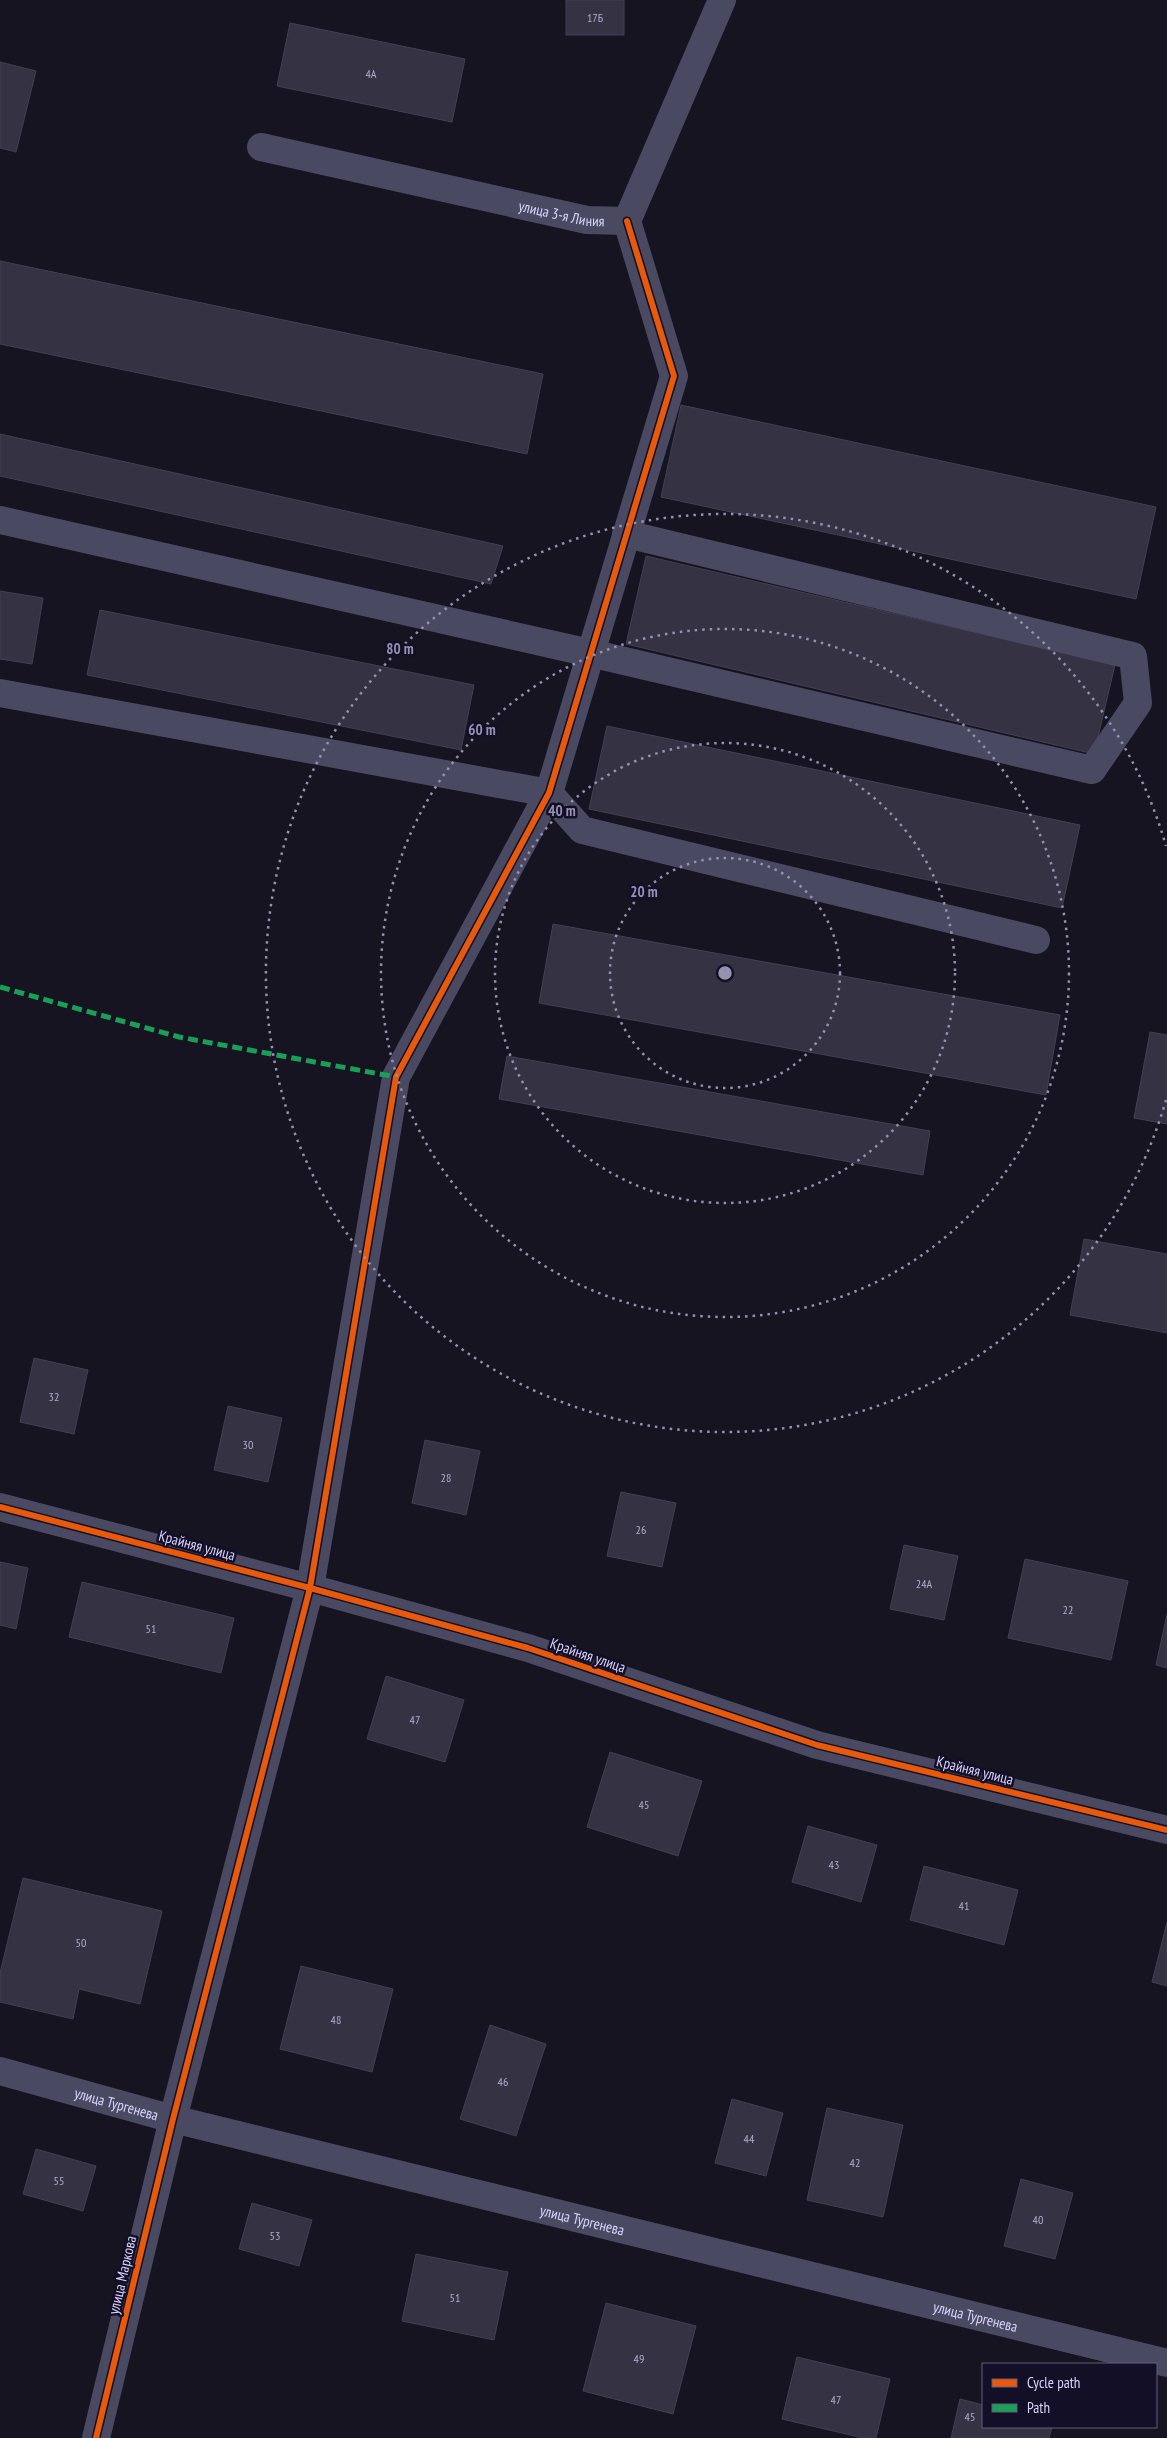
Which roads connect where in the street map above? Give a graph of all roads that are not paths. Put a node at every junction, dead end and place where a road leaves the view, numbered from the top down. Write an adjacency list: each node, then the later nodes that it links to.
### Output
1 (722, 0): 3 (street)
2 (261, 147): 3 (street, улица 3-я Линия)
3 (627, 221): 5 (street, улица Маркова)
4 (0, 520): 6 (street)
5 (626, 534): 6 (street, улица Маркова); 6 (street)
6 (590, 653): 8 (street, улица Маркова)
7 (0, 693): 8 (street)
8 (549, 793): 9 (street); 11 (street, улица Маркова)
9 (1036, 940)
10 (0, 1506): 11 (street, Крайняя улица)
11 (310, 1588): 12 (street, Крайняя улица); 14 (street, улица Маркова)
12 (1167, 1830)
13 (0, 2072): 14 (street, улица Тургенева)
14 (173, 2118): 15 (street, улица Тургенева); 16 (street, улица Маркова)
15 (1167, 2363)
16 (96, 2438)

